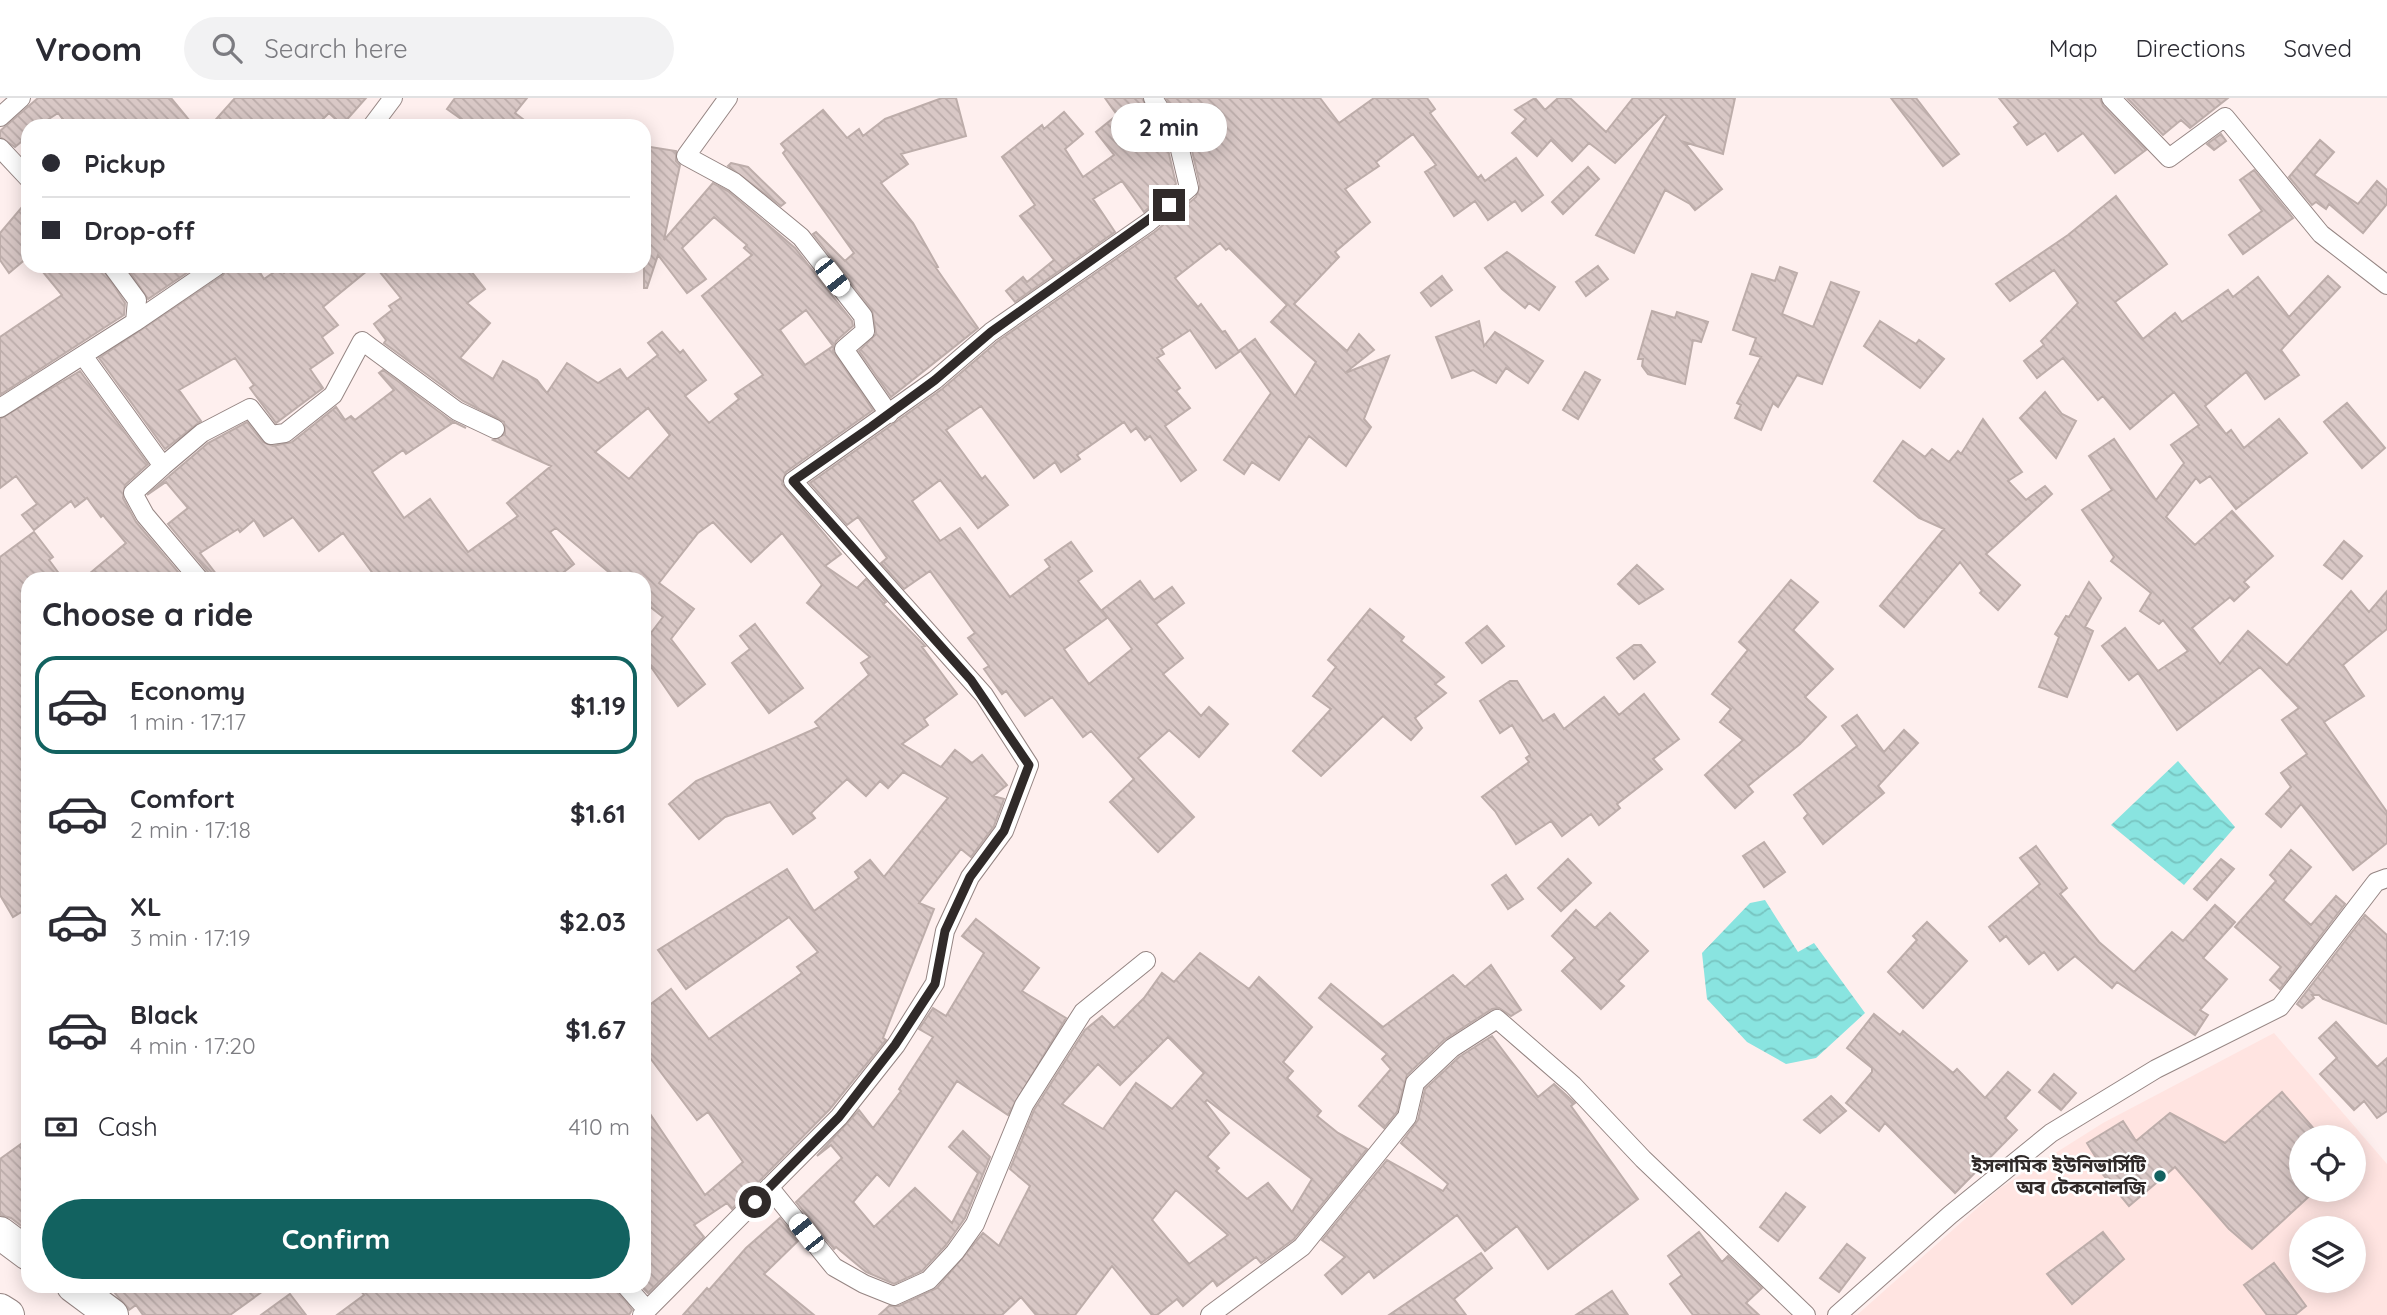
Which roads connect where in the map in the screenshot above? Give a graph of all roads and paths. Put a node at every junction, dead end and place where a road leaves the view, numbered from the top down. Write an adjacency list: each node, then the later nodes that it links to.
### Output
1 (21, 98): 6 (street)
2 (393, 98): 7 (street)
3 (728, 98): 16 (street)
4 (1153, 98): 16 (street)
5 (2111, 98): 12 (street)
6 (0, 117)
7 (377, 119)
8 (0, 148): 9 (street)
9 (21, 170)
10 (117, 273): 13 (street)
11 (207, 273): 13 (street)
12 (2387, 285)
13 (135, 323): 14 (street)
14 (84, 357): 15 (street); 18 (street)
15 (0, 408)
16 (889, 414): 22 (street)
17 (495, 429): 18 (street)
18 (163, 466): 19 (street)
19 (193, 572)
20 (2387, 878): 33 (street)
21 (1146, 961): 22 (street)
22 (769, 1187): 28 (street)
23 (0, 1233): 24 (highway)
24 (21, 1249)
25 (82, 1293): 30 (highway)
26 (631, 1293): 28 (street)
27 (0, 1310): 29 (highway)
28 (645, 1313)
29 (8, 1315)
30 (112, 1315)
31 (1210, 1315): 32 (street)
32 (1806, 1315)
33 (1837, 1315)

